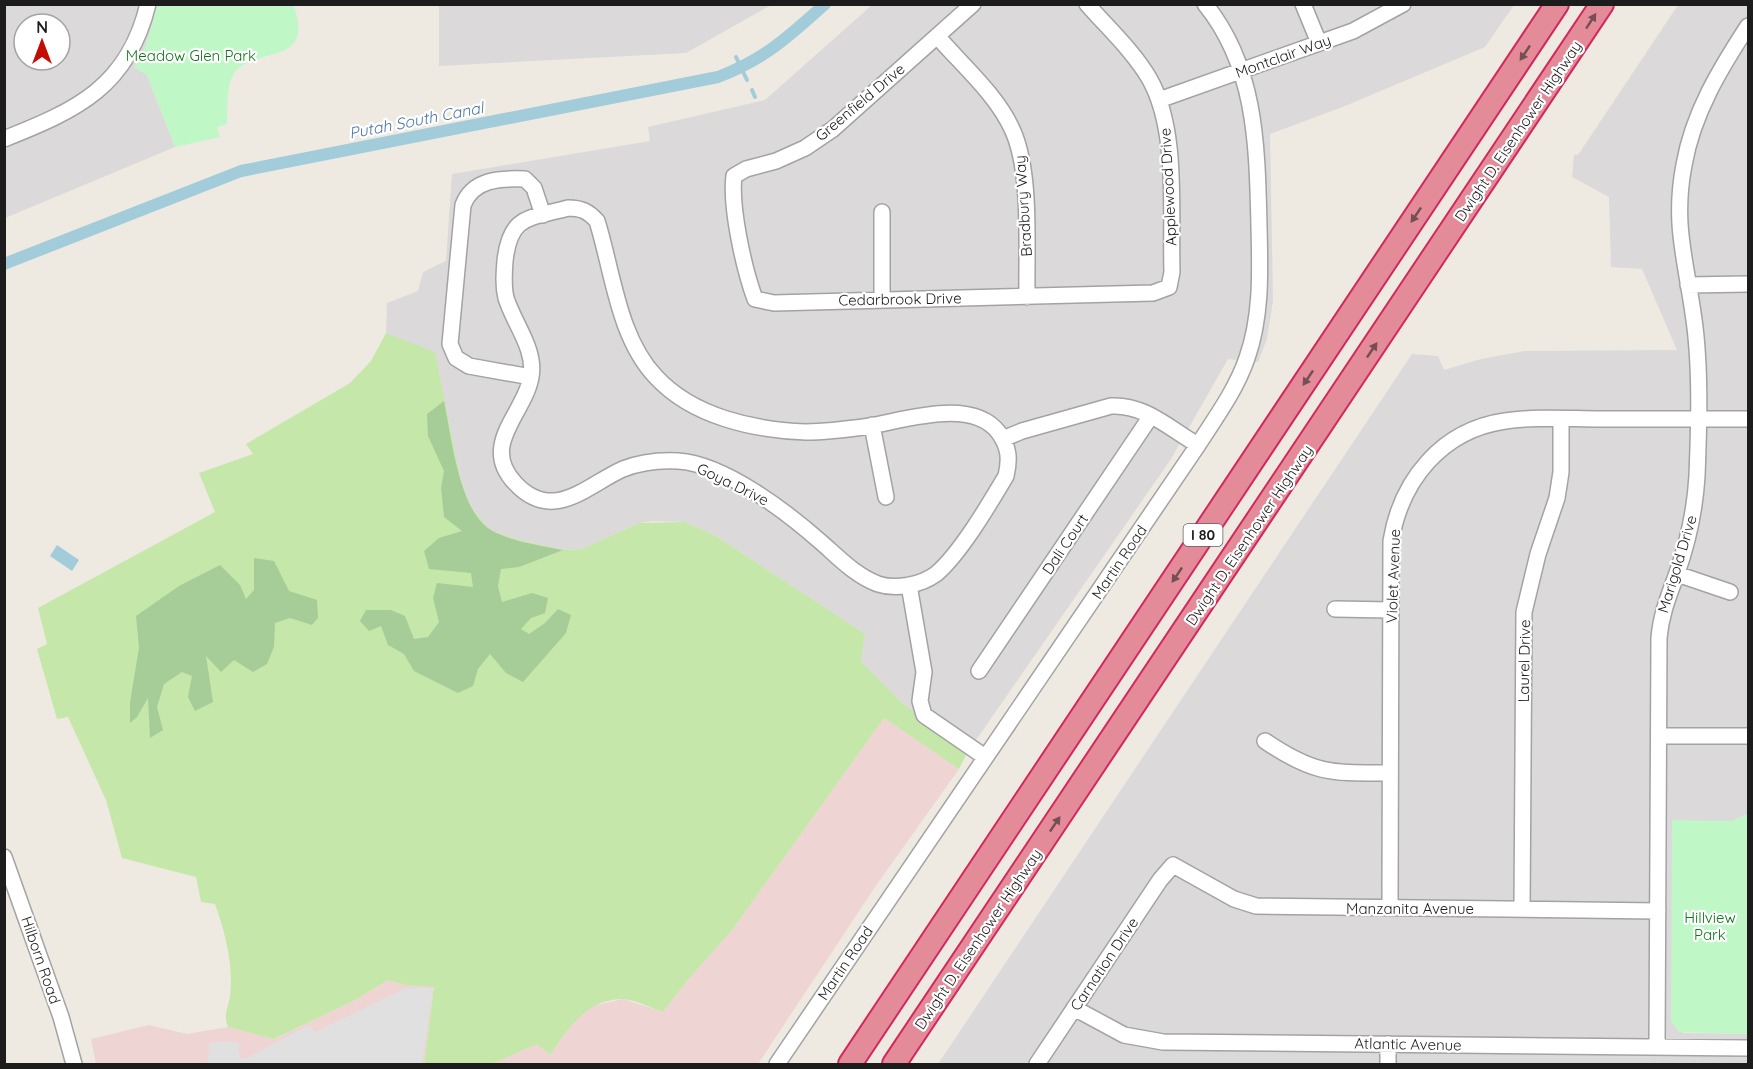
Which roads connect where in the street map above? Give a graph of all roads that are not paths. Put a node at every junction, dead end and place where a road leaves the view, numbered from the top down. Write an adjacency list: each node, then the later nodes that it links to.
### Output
1 (148, 4): 14 (street)
2 (973, 4): 10 (street, Greenfield Drive)
3 (1087, 4): 13 (street, Applewood Drive)
4 (1205, 4): 12 (street, Martin Road)
5 (1303, 4): 11 (street)
6 (1402, 4): 11 (street, Montclair Way)
7 (1557, 4): 54 (highway, I 80, one-way to 54)
8 (1602, 4): 55 (highway, Dwight D. Eisenhower Highway / I 80, one-way to 8)
9 (1749, 26): 19 (street, Marigold Drive)
10 (937, 36): 15 (street, Greenfield Drive); 21 (street, Bradbury Way)
11 (1319, 43): 12 (street, Montclair Way)
12 (1241, 72): 13 (street, Montclair Way); 30 (street, Martin Road)
13 (1159, 100): 20 (street, Applewood Drive)
14 (4, 139)
15 (734, 176): 22 (street, Cedarbrook Drive)
16 (882, 212): 22 (street)
17 (543, 215): 23 (street, Goya Drive); 23 (street); 28 (street, Goya Drive)
18 (1749, 284): 19 (street)
19 (1688, 285): 26 (street, Marigold Drive)
20 (1169, 287): 21 (street, Cedarbrook Drive)
21 (1027, 297): 22 (street, Cedarbrook Drive)
22 (882, 300)
23 (531, 377): 33 (street, Goya Drive)
24 (1151, 416): 29 (street); 30 (street); 37 (street, Dali Court)
25 (1561, 419): 26 (street, Violet Avenue); 36 (street, Violet Avenue); 46 (street, Laurel Drive)
26 (1697, 419): 27 (street, Violet Avenue); 32 (street, Marigold Drive)
27 (1749, 419)
28 (872, 425): 29 (street, Goya Drive); 31 (street)
29 (1003, 439): 33 (street, Goya Drive)
30 (1198, 445): 41 (street, Martin Road)
31 (886, 497)
32 (1677, 574): 34 (street); 38 (street, Marigold Drive)
33 (909, 585): 41 (street)
34 (1730, 592)
35 (1335, 609): 36 (street)
36 (1391, 610): 42 (street, Violet Avenue)
37 (979, 671)
38 (1659, 736): 39 (street); 47 (street, Marigold Drive)
39 (1749, 736)
40 (1265, 741): 42 (street)
41 (985, 757): 53 (street, Martin Road)
42 (1390, 772): 45 (street, Violet Avenue)
43 (4, 857): 52 (street, Hilborn Road)
44 (1173, 865): 45 (street, Manzanita Avenue); 48 (street, Carnation Drive)
45 (1390, 908): 46 (street, Manzanita Avenue)
46 (1522, 909): 47 (street, Manzanita Avenue)
47 (1658, 911): 50 (street, Marigold Drive)
48 (1074, 1008): 49 (street, Atlantic Avenue); 56 (street, Carnation Drive)
49 (1388, 1044): 50 (street, Atlantic Avenue); 57 (street)
50 (1658, 1047): 51 (street, Atlantic Avenue)
51 (1749, 1048)
52 (75, 1065)
53 (777, 1065)
54 (850, 1065)
55 (894, 1065)
56 (1037, 1065)
57 (1388, 1065)

